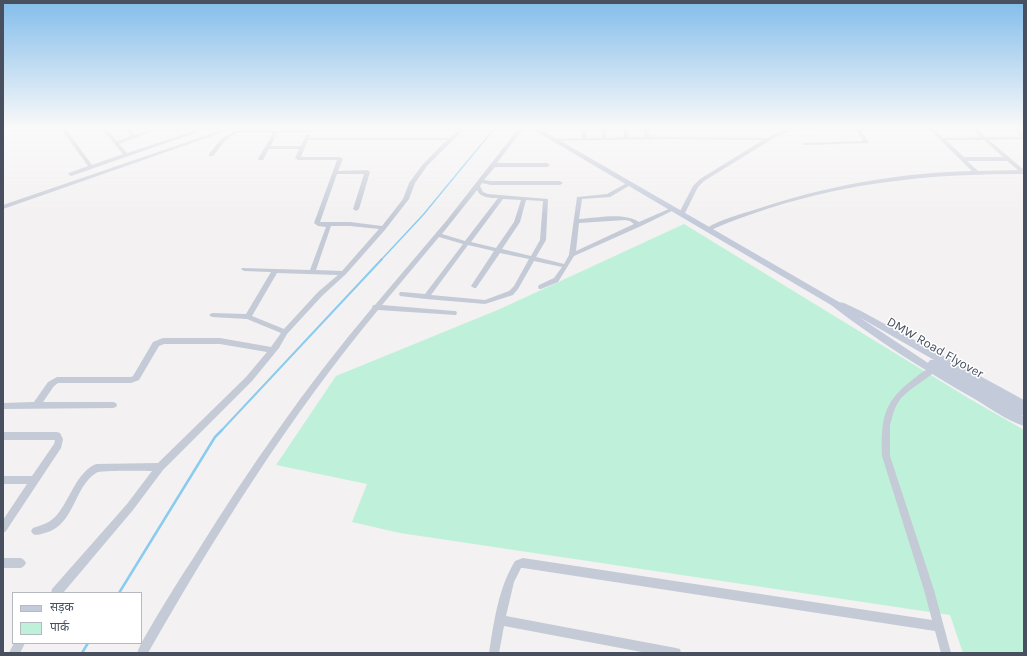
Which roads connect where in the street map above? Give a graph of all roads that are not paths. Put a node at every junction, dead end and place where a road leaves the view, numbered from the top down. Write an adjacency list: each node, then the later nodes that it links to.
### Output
1 (962, 159): 14 (street)
2 (1008, 159): 15 (street)
3 (86, 160): 13 (street)
4 (113, 160): 13 (street)
5 (142, 160): 24 (street)
6 (340, 160): 16 (street)
7 (431, 160): 31 (street)
8 (497, 160): 11 (street)
9 (586, 160): 20 (main road)
10 (736, 160): 27 (street)
11 (493, 165): 12 (street); 18 (street)
12 (547, 165)
13 (91, 167): 17 (street)
14 (976, 172): 15 (street); 32 (street)
15 (1024, 172)
16 (335, 173): 25 (street); 29 (street)
17 (71, 174)
18 (479, 183): 19 (street); 21 (street); 33 (street)
19 (560, 183)
20 (629, 184): 26 (main road); 28 (street)
21 (501, 198): 23 (street); 34 (street)
22 (3, 199): 24 (street)
23 (524, 199): 35 (street); 37 (street)
24 (5, 207)
25 (356, 209)
26 (673, 209): 27 (main road); 30 (street)
27 (682, 213): 32 (main road)
28 (578, 221): 30 (street); 36 (street)
29 (329, 225): 31 (street); 41 (street)
30 (639, 225): 36 (street)
31 (383, 228): 42 (street)
32 (709, 229): 47 (main road)
33 (438, 235): 34 (street); 48 (street)
34 (466, 243): 35 (street); 46 (street)
35 (498, 250): 37 (street); 43 (street)
36 (572, 255): 38 (street)
37 (532, 258): 38 (street); 46 (street)
38 (566, 266): 44 (street)
39 (244, 269): 40 (street)
40 (274, 272): 41 (street); 51 (street)
41 (312, 272): 42 (street)
42 (344, 274): 52 (street)
43 (474, 286)
44 (542, 287)
45 (402, 294): 46 (street)
46 (426, 297)
47 (834, 303): 54 (main road); 55 (main road); 59 (main road, DMW Road Flyover)
48 (375, 307): 49 (street); 74 (street)
49 (454, 313)
50 (212, 315): 51 (street)
51 (248, 317): 52 (street)
52 (285, 332): 53 (street)
53 (272, 350): 58 (street); 62 (street)
54 (932, 370): 60 (main road); 71 (street)
55 (1024, 404)
56 (112, 405): 58 (street)
57 (3, 406): 58 (street)
58 (36, 406)
59 (1024, 412)
60 (1024, 422)
61 (3, 436): 64 (street)
62 (160, 467): 66 (street); 69 (street)
63 (3, 480): 64 (street)
64 (34, 480): 65 (street)
65 (3, 528)
66 (36, 531)
67 (3, 563): 68 (street)
68 (21, 563)
69 (57, 592)
70 (499, 620): 71 (street); 75 (street); 76 (street)
71 (937, 626): 77 (street)
72 (19, 644): 73 (street)
73 (14, 653)
74 (142, 653)
75 (494, 653)
76 (676, 653)
77 (946, 653)

